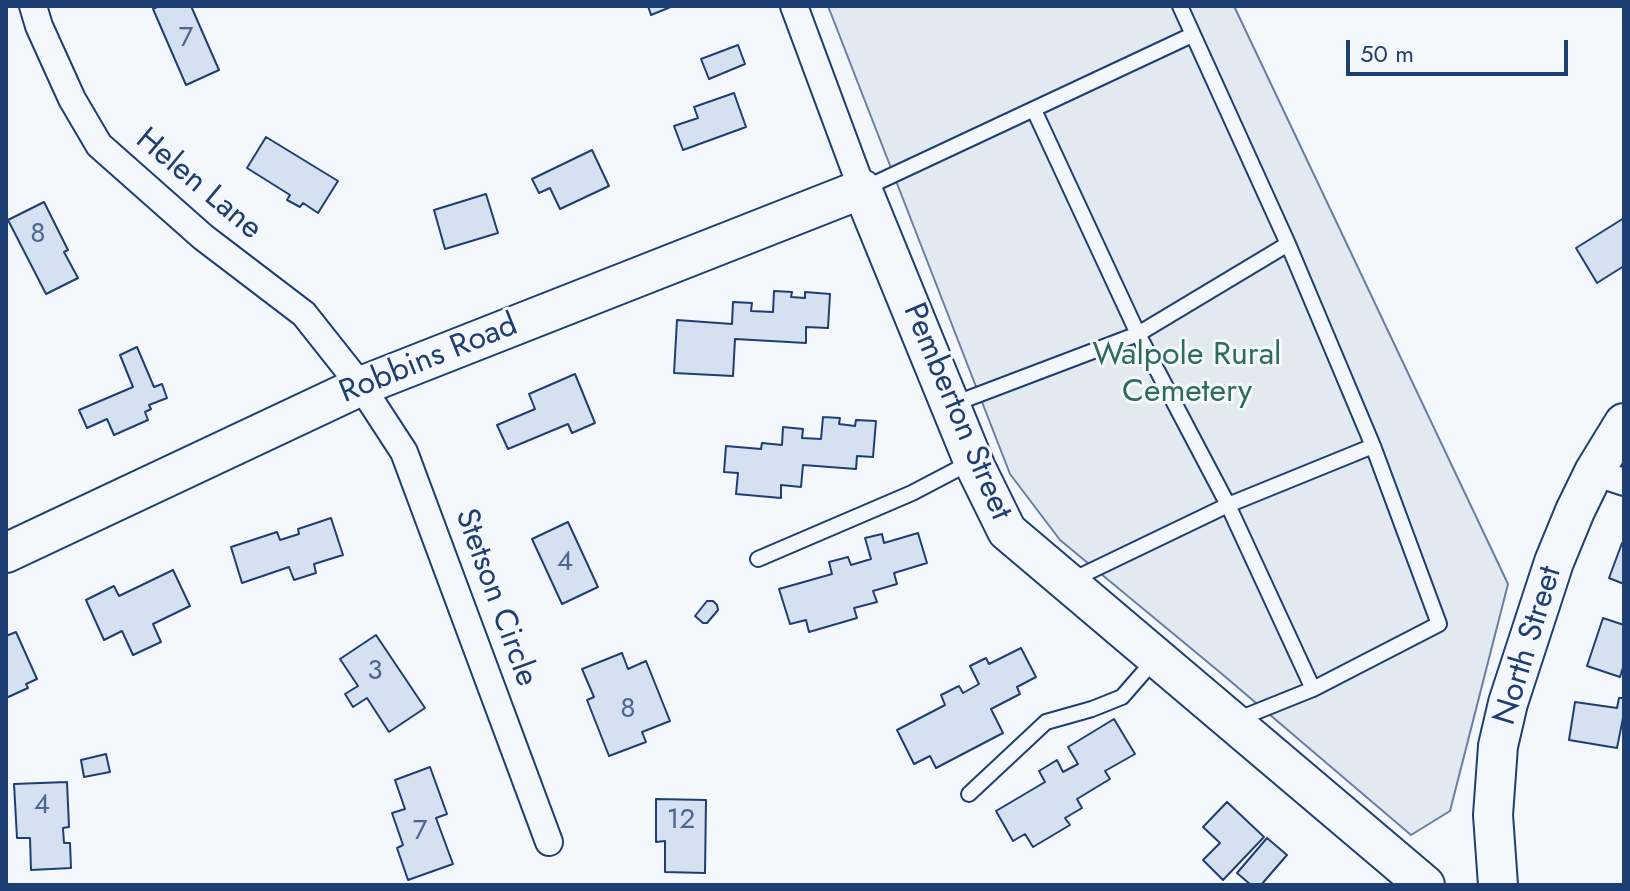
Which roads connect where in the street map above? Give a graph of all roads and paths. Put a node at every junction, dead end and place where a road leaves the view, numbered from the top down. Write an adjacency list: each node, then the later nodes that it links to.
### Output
1 (33, 6): 9 (street, Helen Lane)
2 (794, 6): 6 (street, Pemberton Street)
3 (1180, 6): 4 (lane)
4 (1192, 35): 5 (lane); 7 (lane)
5 (1034, 110): 6 (lane); 8 (lane)
6 (862, 189): 9 (street, Robbins Road); 10 (street, Pemberton Street)
7 (1288, 244): 8 (lane); 12 (lane)
8 (1138, 334): 10 (lane); 15 (lane)
9 (361, 386): 16 (street, Robbins Road); 23 (street, Stetson Circle)
10 (950, 405): 13 (street, Pemberton Street)
11 (1624, 423): 14 (street, North Street)
12 (1373, 446): 15 (lane); 20 (lane)
13 (973, 461): 17 (lane); 18 (street, Pemberton Street)
14 (1609, 477): 25 (street, North Street)
15 (1228, 505): 18 (lane); 20 (lane)
16 (6, 553)
17 (758, 559)
18 (1068, 582): 19 (street, Pemberton Street)
19 (1157, 658): 21 (street, Pemberton Street); 22 (lane)
20 (1313, 689): 21 (lane)
21 (1232, 721): 24 (street, Pemberton Street)
22 (969, 794)
23 (549, 842)
24 (1425, 885)
25 (1498, 885)

